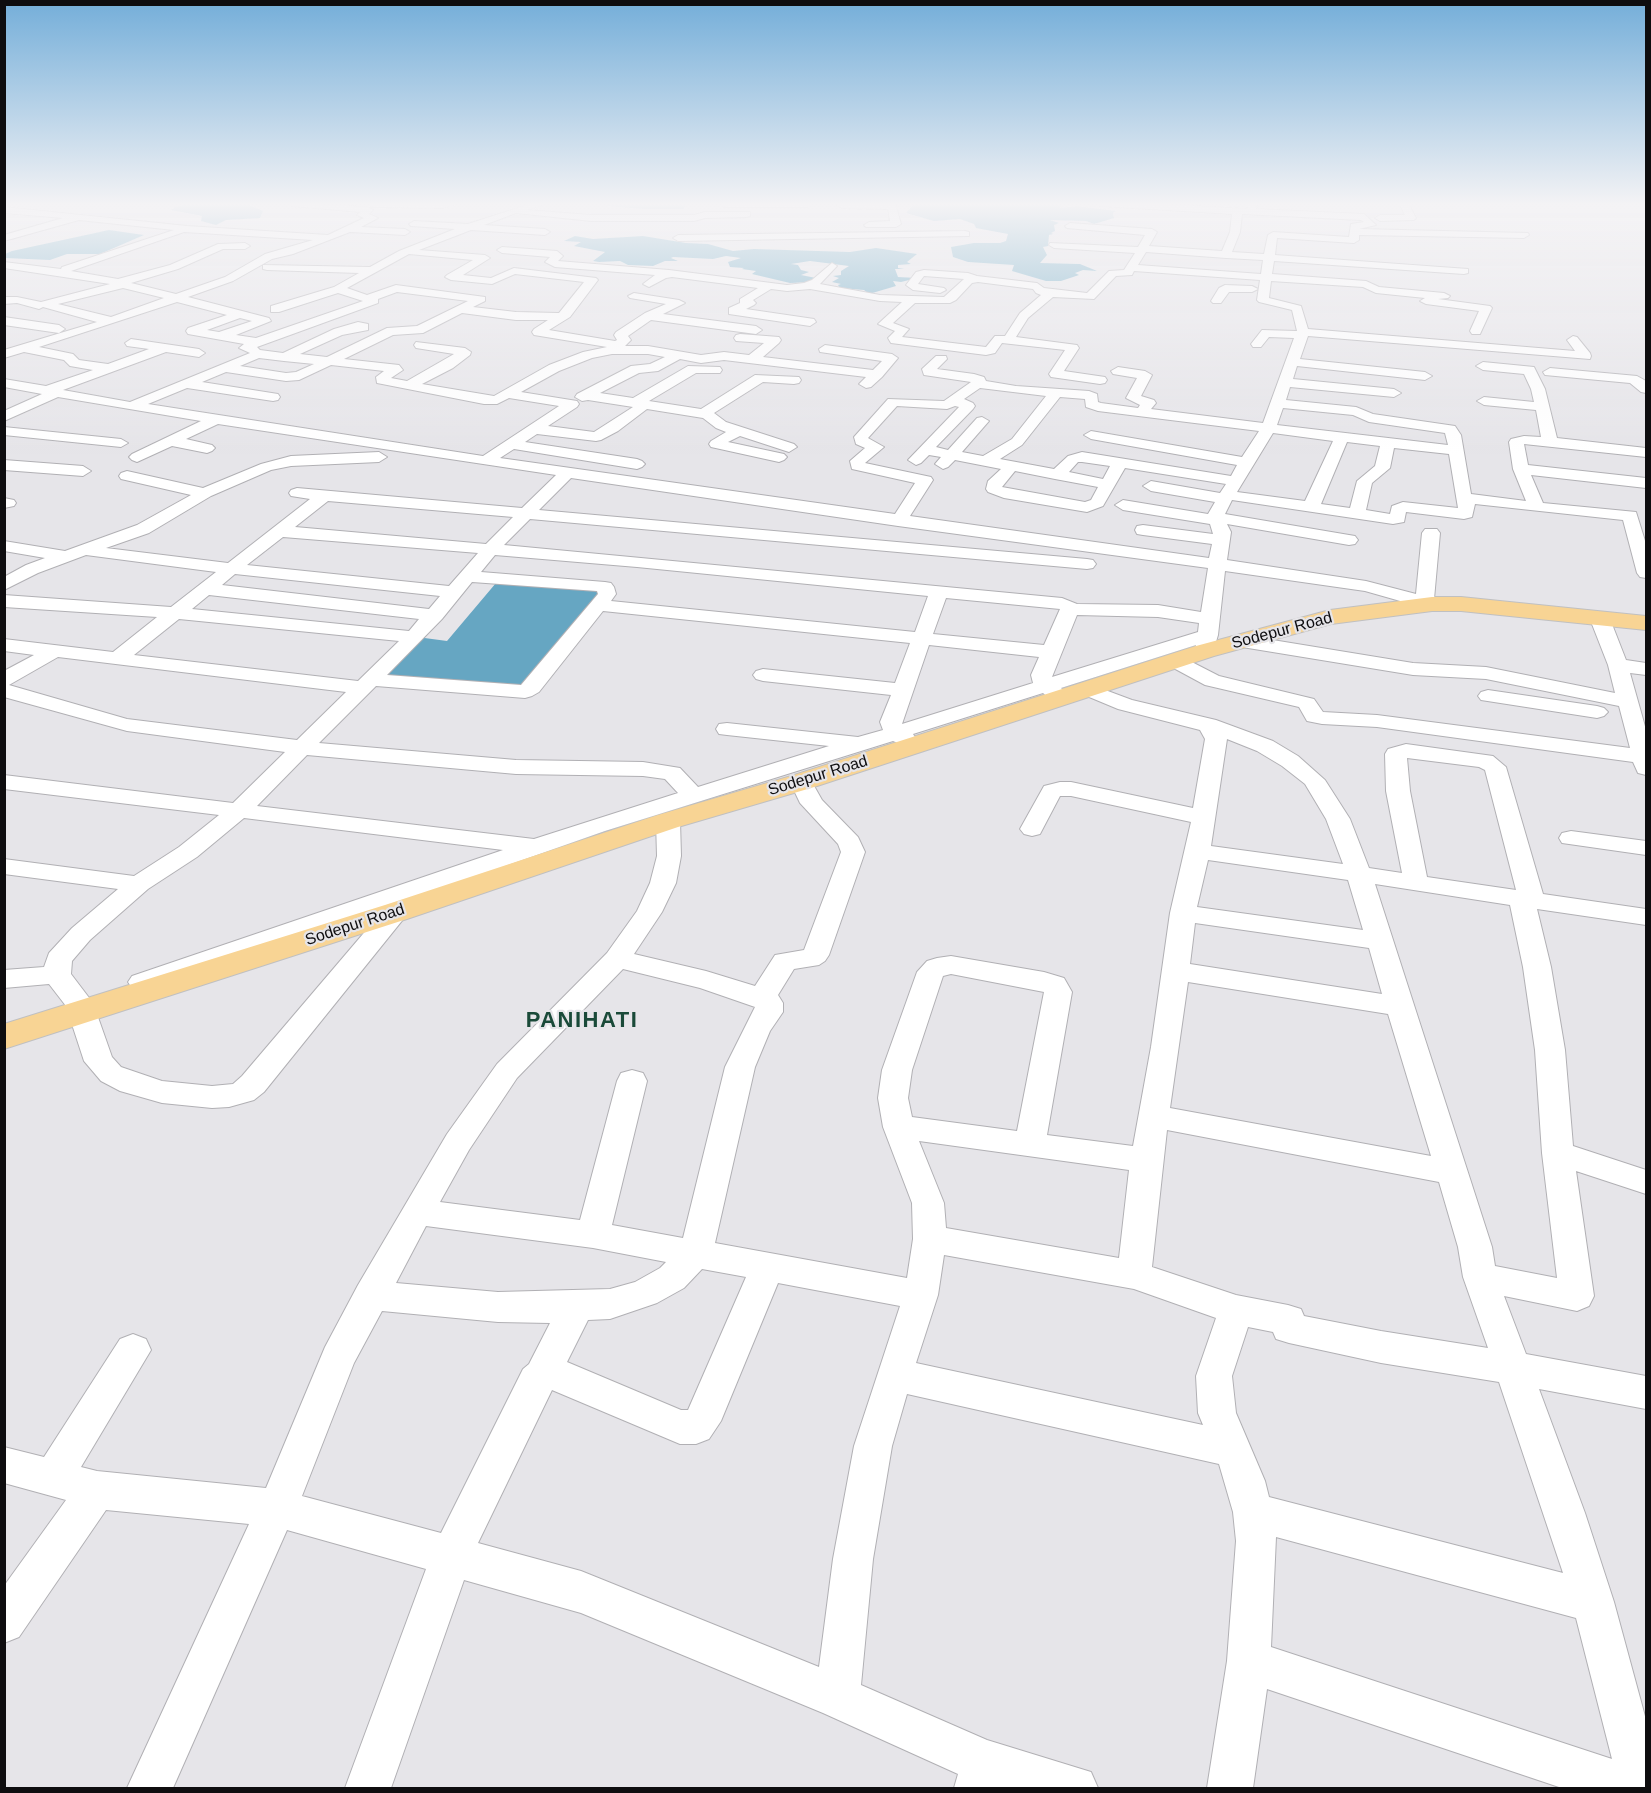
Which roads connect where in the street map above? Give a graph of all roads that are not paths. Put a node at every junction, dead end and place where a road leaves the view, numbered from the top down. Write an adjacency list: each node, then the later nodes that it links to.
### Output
1 (107, 287): 34 (street)
2 (136, 287): 26 (street)
3 (200, 287): 26 (street)
4 (399, 287): 18 (street)
5 (588, 287): 48 (street)
6 (767, 287): 43 (street)
7 (773, 287): 8 (street)
8 (803, 287)
9 (811, 287): 28 (street)
10 (915, 287): 20 (street)
11 (963, 287): 20 (street)
12 (1037, 287): 22 (street)
13 (1100, 287): 22 (street)
14 (1228, 287): 32 (street)
15 (1265, 287): 35 (street)
16 (1370, 287): 25 (street)
17 (344, 288): 18 (street); 27 (street); 41 (street); 50 (street)
18 (396, 288): 27 (street); 42 (street)
19 (22, 290): 23 (street)
20 (957, 292): 28 (street)
21 (1318, 292): 56 (street)
22 (1050, 293): 61 (street)
23 (4, 294)
24 (634, 296): 33 (street)
25 (1444, 296)
26 (179, 297): 30 (street); 51 (street)
27 (372, 299): 31 (street); 69 (street)
28 (912, 300): 61 (street)
29 (4, 301): 34 (street)
30 (196, 302): 40 (street); 40 (street)
31 (395, 302)
32 (1217, 302)
33 (679, 303): 36 (street); 47 (street)
34 (42, 304): 49 (street); 51 (street)
35 (1286, 304): 37 (street); 58 (street)
36 (696, 305)
37 (1308, 305)
38 (439, 306): 42 (street)
39 (718, 306): 43 (street)
40 (211, 307): 45 (street)
41 (275, 309)
42 (462, 309): 48 (street); 55 (street)
43 (737, 309): 52 (street)
44 (173, 313): 51 (street)
45 (240, 314): 50 (street); 59 (street)
46 (475, 316): 72 (street)
47 (649, 316): 54 (street); 70 (street)
48 (562, 317): 70 (street)
49 (7, 321): 57 (street)
50 (265, 321): 59 (street)
51 (109, 322): 57 (street)
52 (810, 322)
53 (394, 330): 55 (street); 76 (street); 79 (street)
54 (760, 330)
55 (413, 331): 81 (street)
56 (1476, 331)
57 (58, 334): 65 (street); 67 (street)
58 (1302, 334): 62 (street); 66 (street); 80 (street)
59 (220, 336): 69 (street)
60 (740, 338): 77 (street)
61 (1008, 340): 94 (street)
62 (1573, 340)
63 (131, 343): 68 (street)
64 (4, 344): 67 (street)
65 (79, 344)
66 (1257, 344)
67 (26, 348): 74 (street); 84 (street)
68 (165, 348): 73 (street); 84 (street)
69 (258, 348): 76 (street); 85 (street)
70 (615, 348): 75 (street); 104 (street)
71 (825, 349): 89 (street)
72 (411, 350): 82 (street); 99 (street)
73 (198, 353)
74 (4, 354)
75 (678, 355): 77 (street); 88 (street)
76 (284, 357): 79 (street)
77 (752, 359): 89 (street)
78 (941, 359): 92 (street)
79 (331, 361): 81 (street); 85 (street)
80 (1292, 362): 90 (street); 96 (street)
81 (352, 363): 82 (street)
82 (382, 366): 99 (street)
83 (1483, 366): 86 (street)
84 (110, 368): 101 (street)
85 (227, 368): 98 (street)
86 (1528, 370): 100 (street); 114 (street)
87 (1118, 371): 115 (street)
88 (627, 373): 93 (street); 105 (street)
89 (877, 374): 110 (street)
90 (1425, 376)
91 (762, 377): 93 (street); 95 (street); 116 (street)
92 (982, 378): 102 (street); 107 (street)
93 (674, 379): 109 (street)
94 (1100, 380)
95 (813, 382)
96 (1285, 382): 103 (street); 111 (street)
97 (7, 384): 101 (street)
98 (188, 384): 106 (street); 113 (street)
99 (407, 386): 104 (street)
100 (1647, 389)
101 (53, 391): 113 (street); 117 (street)
102 (1056, 393): 115 (street); 139 (street)
103 (1394, 393)
104 (507, 394): 112 (street)
105 (585, 395): 109 (street); 112 (street)
106 (273, 397)
107 (953, 401): 110 (street); 132 (street)
108 (1484, 401): 114 (street)
109 (640, 403): 116 (street); 120 (street)
110 (916, 403): 148 (street)
111 (1278, 403): 121 (street); 133 (street)
112 (572, 404): 120 (street)
113 (131, 406): 118 (street)
114 (1543, 407): 128 (street)
115 (1142, 413): 121 (street)
116 (702, 414): 122 (street)
117 (4, 417)
118 (217, 419): 126 (street); 134 (street)
119 (982, 421): 136 (street)
120 (534, 429): 130 (street)
121 (1268, 429): 125 (street); 140 (street)
122 (741, 430): 122 (street)
123 (4, 431): 129 (street)
124 (1091, 435): 140 (street)
125 (1342, 438): 127 (street); 163 (street)
126 (170, 441): 131 (street); 137 (street)
127 (1388, 442): 133 (street); 168 (street)
128 (1550, 442): 135 (street); 145 (street)
129 (121, 443)
130 (511, 444): 138 (street); 142 (street)
131 (207, 448)
132 (926, 450): 136 (street); 148 (street)
133 (1455, 450): 160 (street)
134 (424, 452): 138 (street); 157 (street)
135 (1647, 452)
136 (953, 455): 139 (street); 151 (street)
137 (137, 457)
138 (485, 461): 147 (street)
139 (986, 461): 144 (street)
140 (1246, 462): 156 (street)
141 (1120, 463): 149 (street); 154 (street); 156 (street)
142 (637, 464)
143 (4, 465): 146 (street)
144 (1012, 466): 149 (street); 161 (street)
145 (1521, 469): 152 (street); 164 (street)
146 (82, 471)
147 (567, 473): 167 (street); 170 (street)
148 (900, 474): 151 (street)
149 (1055, 474): 154 (street)
150 (127, 476): 157 (street)
151 (925, 480): 170 (street)
152 (1619, 481): 153 (street); 166 (street)
153 (1647, 483)
154 (1107, 484): 161 (street)
155 (1151, 486): 156 (street)
156 (1230, 492): 163 (street); 169 (street)
157 (205, 493): 181 (street)
158 (297, 493): 159 (street)
159 (324, 496): 167 (street); 173 (street)
160 (1467, 499): 164 (street); 168 (street)
161 (1096, 503): 179 (street)
162 (1123, 505): 169 (street)
163 (1311, 507): 168 (street)
164 (1537, 507): 166 (street)
165 (1646, 508): 166 (street)
166 (1628, 511): 182 (street)
167 (526, 513): 171 (street); 180 (street)
168 (1357, 514)
169 (1215, 519): 175 (street); 176 (street)
170 (898, 521): 179 (street)
171 (665, 526): 177 (street); 185 (street)
172 (1143, 530): 175 (street)
173 (278, 531): 180 (street); 187 (street)
174 (1431, 532): 196 (street)
175 (1221, 540): 186 (street)
176 (1349, 540)
177 (856, 543): 184 (street); 189 (street)
178 (4, 546): 183 (street)
179 (1077, 546): 184 (street)
180 (490, 550): 185 (street); 190 (street)
181 (87, 551): 183 (street); 187 (street)
182 (1644, 554): 188 (street)
183 (64, 557): 191 (street)
184 (1158, 557): 186 (street)
185 (637, 562): 189 (street); 194 (street)
186 (1216, 564): 196 (street); 202 (street)
187 (232, 569): 190 (street); 192 (street)
188 (1647, 573)
189 (843, 582): 193 (street)
190 (461, 584): 194 (street); 199 (street)
191 (4, 585)
192 (205, 590): 198 (street); 199 (street)
193 (939, 592): 197 (street); 204 (street)
194 (603, 598): 204 (street); 215 (street)
195 (4, 601): 198 (street)
196 (1428, 603): 200 (main road, Sodepur Road); 205 (main road, Sodepur Road)
197 (1070, 609): 202 (street); 208 (street)
198 (175, 613): 203 (street); 209 (street)
199 (435, 615): 203 (street)
200 (1600, 619): 201 (main road, Sodepur Road); 211 (street)
201 (1647, 623)
202 (1208, 635): 205 (main road, Sodepur Road); 210 (main road, Sodepur Road); 218 (street)
203 (414, 638): 215 (street)
204 (924, 638): 208 (street); 217 (street)
205 (1242, 641): 221 (street)
206 (4, 645): 207 (street)
207 (55, 651): 209 (street); 214 (street)
208 (1052, 652): 218 (street)
209 (119, 657): 215 (street)
210 (1175, 661): 218 (main road, Sodepur Road); 228 (street)
211 (1618, 665): 212 (street); 221 (street)
212 (1647, 669)
213 (762, 675): 217 (street)
214 (4, 680)
215 (365, 688): 220 (street); 227 (street)
216 (4, 690): 227 (street)
217 (903, 690): 224 (street)
218 (1066, 692): 222 (street); 224 (street); 226 (main road, Sodepur Road)
219 (1488, 696): 221 (street)
220 (483, 705)
221 (1631, 709): 228 (street)
222 (1208, 725): 233 (street); 242 (street)
223 (727, 729): 225 (street)
224 (894, 732): 225 (street); 226 (street)
225 (859, 743): 231 (street)
226 (920, 743): 230 (main road, Sodepur Road)
227 (304, 748): 231 (street); 232 (street)
228 (1645, 754)
229 (4, 782): 232 (street)
230 (801, 782): 234 (main road, Sodepur Road); 254 (street)
231 (693, 795): 237 (street)
232 (238, 812): 237 (street); 243 (street)
233 (1203, 817): 235 (street); 239 (street)
234 (668, 821): 240 (main road, Sodepur Road); 250 (street)
235 (1032, 829)
236 (1571, 838): 238 (street)
237 (536, 846): 240 (street); 256 (street)
238 (1647, 848)
239 (1198, 851): 242 (street); 247 (street)
240 (576, 852): 246 (main road, Sodepur Road)
241 (4, 866): 243 (street)
242 (1359, 874): 244 (street); 249 (street)
243 (139, 884): 252 (street)
244 (1416, 884): 245 (street); 245 (street)
245 (1527, 901): 248 (street); 262 (street)
246 (396, 912): 256 (main road, Sodepur Road); 256 (street)
247 (1183, 913): 249 (street); 251 (street)
248 (1647, 917)
249 (1380, 941): 255 (street)
250 (617, 959): 254 (street); 266 (street)
251 (1176, 970): 255 (street); 259 (street)
252 (57, 974): 253 (street); 256 (street)
253 (4, 979)
254 (762, 998): 269 (street)
255 (1400, 1006): 264 (street)
256 (81, 1007): 257 (main road, Sodepur Road)
257 (4, 1037)
258 (632, 1081): 267 (street)
259 (1154, 1116): 263 (street); 264 (street)
260 (898, 1127): 261 (street); 261 (street); 268 (street)
261 (1030, 1145): 263 (street)
262 (1558, 1153): 265 (street); 272 (street)
263 (1146, 1160): 271 (street)
264 (1452, 1172): 272 (street)
265 (1647, 1182)
266 (417, 1212): 267 (street); 273 (street)
267 (593, 1234): 269 (street)
268 (930, 1239): 271 (street); 274 (street)
269 (696, 1253): 270 (street); 275 (street)
270 (767, 1267): 274 (street); 280 (street)
271 (1134, 1275): 276 (street)
272 (1480, 1277): 278 (street)
273 (370, 1295): 275 (street); 286 (street)
274 (921, 1296): 279 (street)
275 (555, 1308): 280 (street)
276 (1236, 1310): 278 (street); 282 (street)
277 (133, 1350): 284 (street)
278 (1513, 1368): 281 (street); 289 (street)
279 (895, 1374): 282 (street); 292 (street)
280 (542, 1375): 288 (street)
281 (1647, 1392)
282 (1232, 1449): 287 (street)
283 (4, 1465): 284 (street)
284 (53, 1477): 285 (street)
285 (97, 1490): 286 (street); 290 (street)
286 (277, 1508): 288 (street); 295 (street)
287 (1253, 1512): 289 (street); 291 (street)
288 (452, 1557): 292 (street); 296 (street)
289 (1593, 1602): 293 (street)
290 (4, 1622)
291 (1249, 1661): 298 (street); 299 (street)
292 (837, 1697): 294 (street)
293 (1637, 1732): 300 (street)
294 (981, 1775): 297 (street)
295 (150, 1788)
296 (368, 1788)
297 (1075, 1788)
298 (1230, 1788)
299 (1629, 1788)
300 (1642, 1788)

